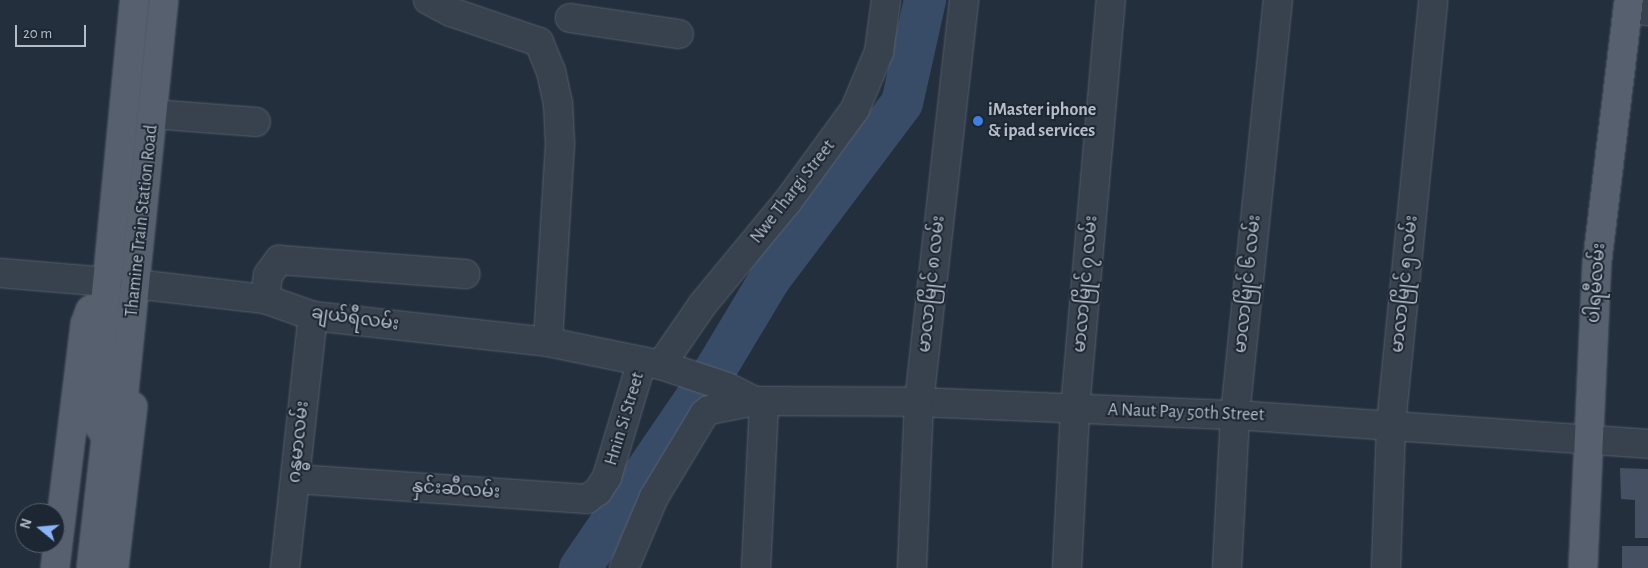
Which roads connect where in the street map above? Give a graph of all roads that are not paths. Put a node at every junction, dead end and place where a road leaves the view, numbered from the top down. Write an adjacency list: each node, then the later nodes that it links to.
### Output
1 (134, 0): 17 (main road, Thamine Train Station Road)
2 (164, 0): 13 (main road, Thamine Train Station Road)
3 (886, 0): 22 (street, Nwe Thargi Street)
4 (964, 0): 25 (street, မာလာမြိုင် ၈ လမ်း)
5 (1111, 0): 26 (street, မာလာမြိုင် ၇ လမ်း)
6 (1278, 0): 27 (street, မာလာမြိုင် ၆ လမ်း)
7 (1433, 0): 28 (street, မာလာမြိုင် ၅ လမ်း)
8 (445, 4): 12 (street)
9 (1635, 6): 30 (main road, ပါရမီလမ်း)
10 (572, 9): 11 (street); 12 (street)
11 (679, 34)
12 (539, 42): 21 (street)
13 (153, 114): 14 (street); 18 (main road, Thamine Train Station Road)
14 (256, 122)
15 (0, 273): 17 (street)
16 (465, 274): 19 (street)
17 (108, 282): 29 (main road, Thamine Train Station Road); 34 (main road)
18 (134, 284): 19 (street, ချယ်ရီလမ်း); 29 (main road, Thamine Train Station Road); 36 (main road)
19 (265, 299): 20 (street, ချယ်ရီလမ်း)
20 (312, 316): 21 (street, ချယ်ရီလမ်း); 33 (street, ဂန္ဓမာလမ်း)
21 (548, 342): 22 (street, ချယ်ရီလမ်း)
22 (663, 366): 23 (street, ချယ်ရီလမ်း); 32 (street, Hnin Si Street)
23 (727, 387): 24 (street, A Naut Pay 50th Street)
24 (760, 401): 25 (street, A Naut Pay 50th Street); 38 (street); 39 (street)
25 (919, 402): 26 (street, A Naut Pay 50th Street); 40 (street, မာလာမြိုင် ၈ လမ်း)
26 (1075, 409): 27 (street, A Naut Pay 50th Street); 41 (street, မာလာမြိုင် ၇ လမ်း)
27 (1235, 415): 28 (street, A Naut Pay 50th Street); 42 (street, မာလာမြိုင် ၆ လမ်း)
28 (1391, 424): 30 (street, A Naut Pay 50th Street); 43 (street, မာလာမြိုင် ၅ လမ်း)
29 (106, 437): 35 (main road)
30 (1588, 439): 31 (street, A Naut Pay 50th Street); 44 (main road, ပါရမီလမ်း)
31 (1648, 444)
32 (607, 477): 33 (street, နှင်းဆီလမ်း)
33 (295, 479): 37 (street, ဂန္ဓမာလမ်း)
34 (55, 568)
35 (91, 568)
36 (114, 568)
37 (285, 568)
38 (624, 568)
39 (756, 568)
40 (912, 568)
41 (1067, 568)
42 (1227, 568)
43 (1386, 568)
44 (1583, 568)

